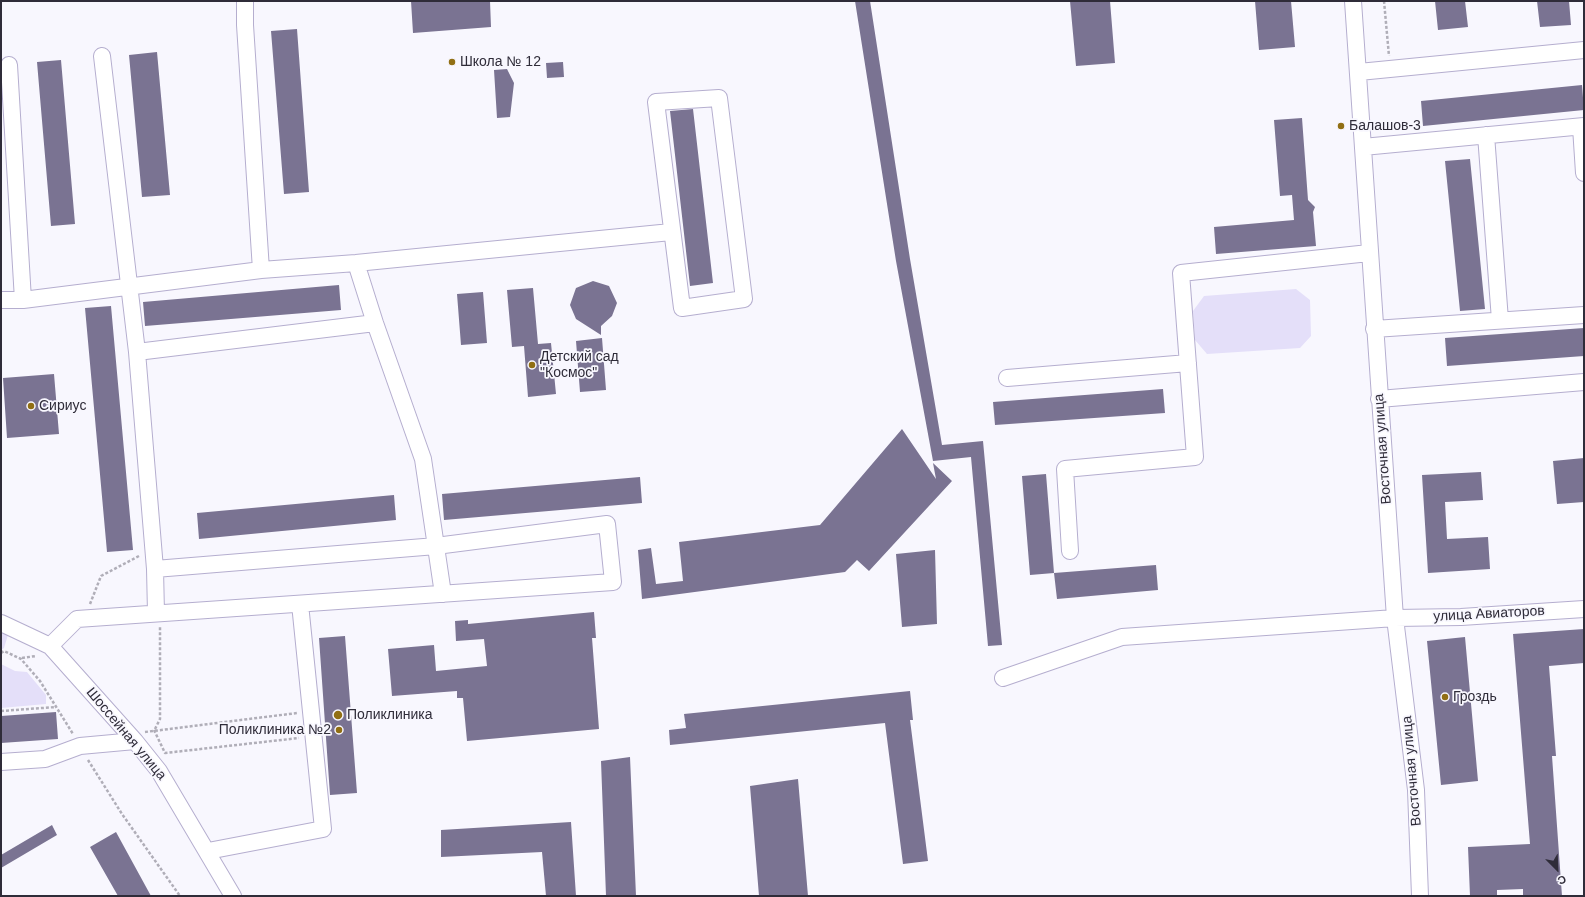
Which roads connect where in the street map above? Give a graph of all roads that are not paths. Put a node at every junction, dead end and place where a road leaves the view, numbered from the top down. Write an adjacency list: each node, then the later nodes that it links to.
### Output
1 (245, 1): 14 (street)
2 (1353, 1): 6 (street, Восточная улица)
3 (1584, 50): 6 (street)
4 (102, 56): 15 (street)
5 (9, 66): 17 (street)
6 (1359, 72): 9 (street, Восточная улица)
7 (1582, 126): 8 (street); 10 (street)
8 (1486, 135): 9 (street); 19 (street)
9 (1362, 147): 12 (street, Восточная улица)
10 (1584, 173)
11 (671, 232): 11 (street); 13 (street)
12 (1369, 253): 21 (street, Восточная улица); 23 (street)
13 (356, 263): 14 (street); 20 (street)
14 (261, 270): 15 (street)
15 (130, 286): 17 (street); 22 (street)
16 (1, 300): 17 (street)
17 (23, 300)
18 (1584, 315): 19 (street)
19 (1500, 320): 21 (street)
20 (375, 323): 22 (street); 27 (street)
21 (1374, 329): 26 (street, Восточная улица)
22 (137, 352): 29 (street)
23 (1188, 363): 24 (street); 28 (street)
24 (1007, 378)
25 (1584, 382): 26 (street)
26 (1379, 399): 34 (street, Восточная улица)
27 (436, 546): 29 (street); 30 (street); 30 (street)
28 (1070, 551)
29 (155, 568): 33 (street)
30 (443, 594): 31 (street)
31 (300, 604): 33 (street); 40 (street)
32 (1584, 609): 34 (street, улица Авиаторов)
33 (158, 613): 36 (street)
34 (1395, 618): 37 (street, улица Авиаторов); 42 (street, Восточная улица)
35 (1, 623): 36 (street, Шоссейная улица)
36 (50, 646): 38 (street, Шоссейная улица)
37 (1003, 678)
38 (135, 741): 39 (street); 40 (street, Шоссейная улица)
39 (1, 762)
40 (208, 851): 41 (street, Шоссейная улица)
41 (233, 896)
42 (1420, 896)

